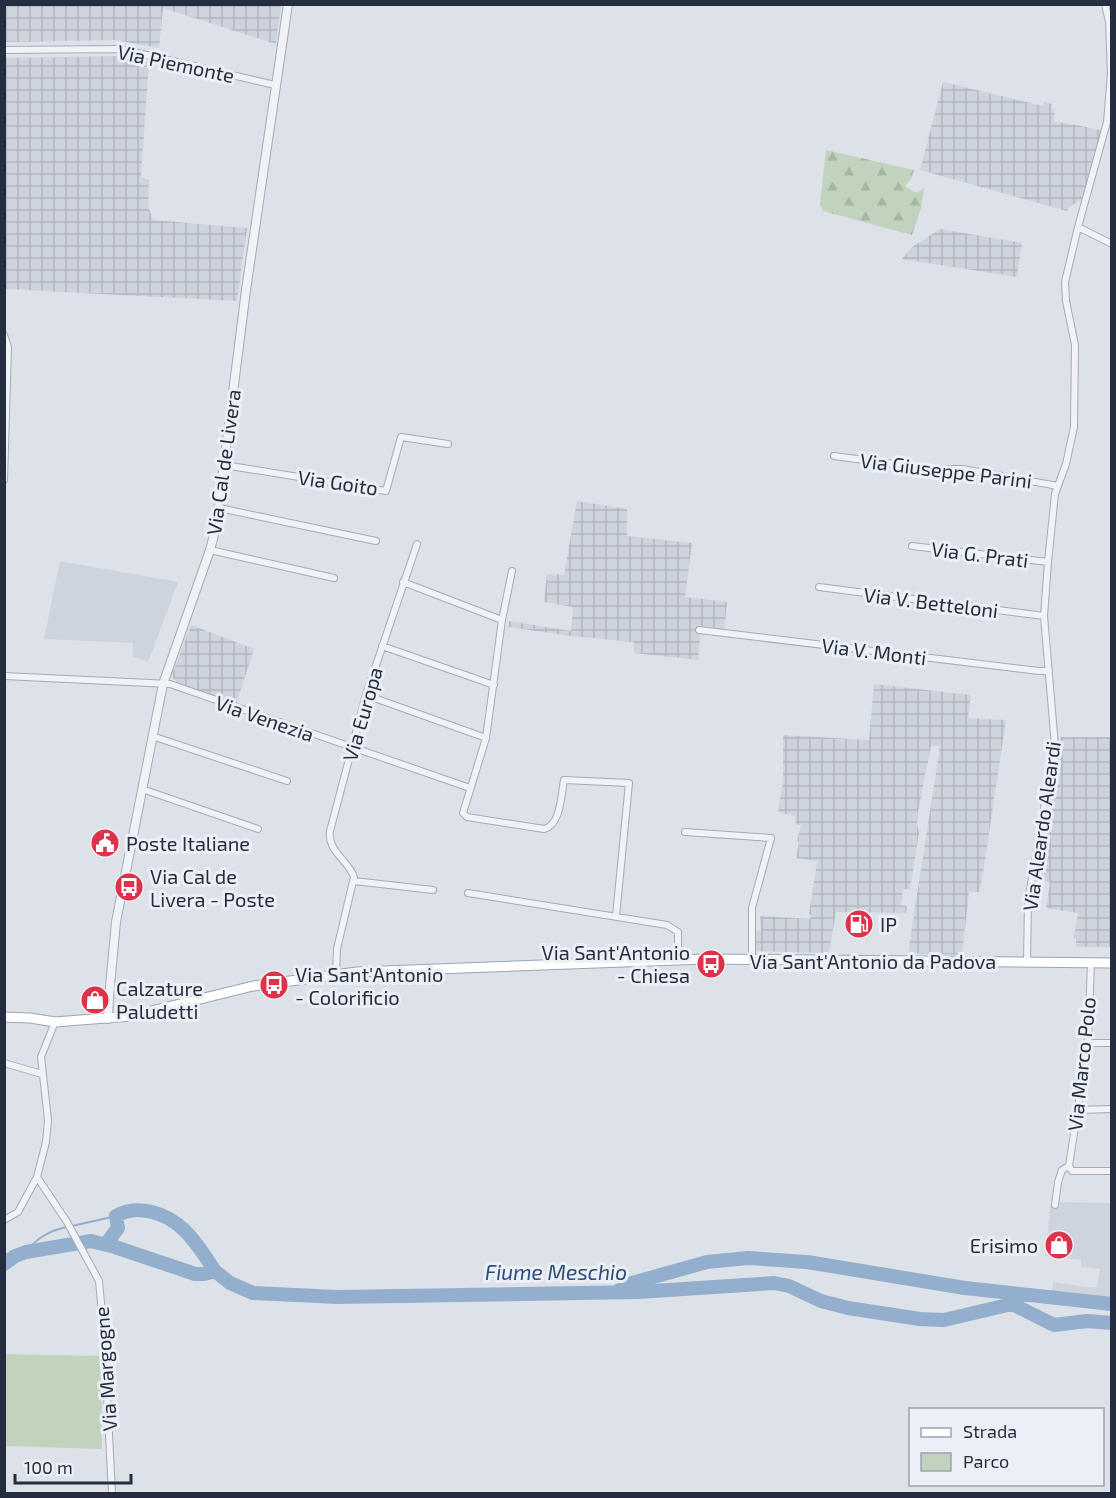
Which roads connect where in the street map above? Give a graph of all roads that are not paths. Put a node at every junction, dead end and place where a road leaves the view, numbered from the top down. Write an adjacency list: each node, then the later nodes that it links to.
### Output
1 (288, 4): 4 (street, Via Cal de Livera)
2 (1105, 4): 5 (street, Via Aleardo Aleardi)
3 (4, 50): 4 (street, Via Piemonte)
4 (275, 85): 10 (street, Via Cal de Livera)
5 (1078, 227): 6 (street); 12 (street, Via Aleardo Aleardi)
6 (1112, 244)
7 (4, 335): 11 (street)
8 (448, 444): 10 (street, Via Goito)
9 (834, 456): 12 (street, Via Giuseppe Parini)
10 (224, 465): 13 (street, Via Cal de Livera)
11 (4, 480)
12 (1058, 486): 18 (street, Via Aleardo Aleardi)
13 (219, 508): 14 (street); 17 (street, Via Cal de Livera)
14 (376, 541)
15 (417, 544): 21 (street, Via Europa)
16 (912, 546): 18 (street, Via G. Prati)
17 (210, 550): 20 (street); 29 (street, Via Cal de Livera)
18 (1048, 562): 23 (street, Via Aleardo Aleardi)
19 (512, 571): 24 (street)
20 (334, 578)
21 (403, 582): 24 (street); 26 (street, Via Europa)
22 (819, 588): 23 (street, Via V. Betteloni)
23 (1044, 616): 27 (street, Via Aleardo Aleardi)
24 (502, 620): 30 (street)
25 (699, 630): 27 (street, Via V. Monti)
26 (382, 646): 30 (street); 31 (street, Via Europa)
27 (1048, 671): 46 (street, Via Aleardo Aleardi)
28 (4, 676): 29 (street, Via Venezia)
29 (163, 684): 32 (street, Via Cal de Livera); 34 (street, Via Venezia)
30 (494, 685): 33 (street)
31 (366, 695): 33 (street); 34 (street, Via Europa)
32 (152, 736): 35 (street); 37 (street, Via Cal de Livera)
33 (486, 738): 36 (street)
34 (352, 747): 36 (street, Via Venezia); 40 (street, Via Europa)
35 (287, 781)
36 (470, 788): 43 (street)
37 (142, 789): 38 (street); 51 (street, Via Cal de Livera)
38 (258, 829)
39 (685, 832): 45 (street)
40 (354, 881): 41 (street); 49 (street)
41 (434, 890)
42 (468, 892): 43 (street)
43 (616, 916): 44 (street)
44 (678, 960): 45 (main road, Via Sant'Antonio da Padova); 49 (main road, Via Sant'Antonio da Padova)
45 (752, 960): 46 (main road, Via Sant'Antonio da Padova)
46 (1027, 962): 47 (main road, Via Sant'Antonio da Padova)
47 (1091, 962): 48 (main road, Via Sant'Antonio da Padova); 53 (street, Via Marco Polo)
48 (1112, 963)
49 (336, 974): 51 (main road, Via Sant'Antonio da Padova)
50 (4, 1017): 52 (main road, Via Sant'Antonio da Padova)
51 (108, 1018): 52 (main road, Via Sant'Antonio da Padova)
52 (55, 1022): 56 (street)
53 (1088, 1043): 54 (street); 58 (street, Via Marco Polo)
54 (1112, 1043)
55 (4, 1063): 56 (street)
56 (42, 1074): 61 (street)
57 (1112, 1109): 58 (street)
58 (1078, 1110): 59 (street, Via Marco Polo)
59 (1071, 1169): 60 (street); 62 (street, Via Marco Polo)
60 (1112, 1171)
61 (37, 1178): 63 (street); 64 (street, Via Margogne)
62 (1055, 1205)
63 (4, 1220)
64 (112, 1494)

